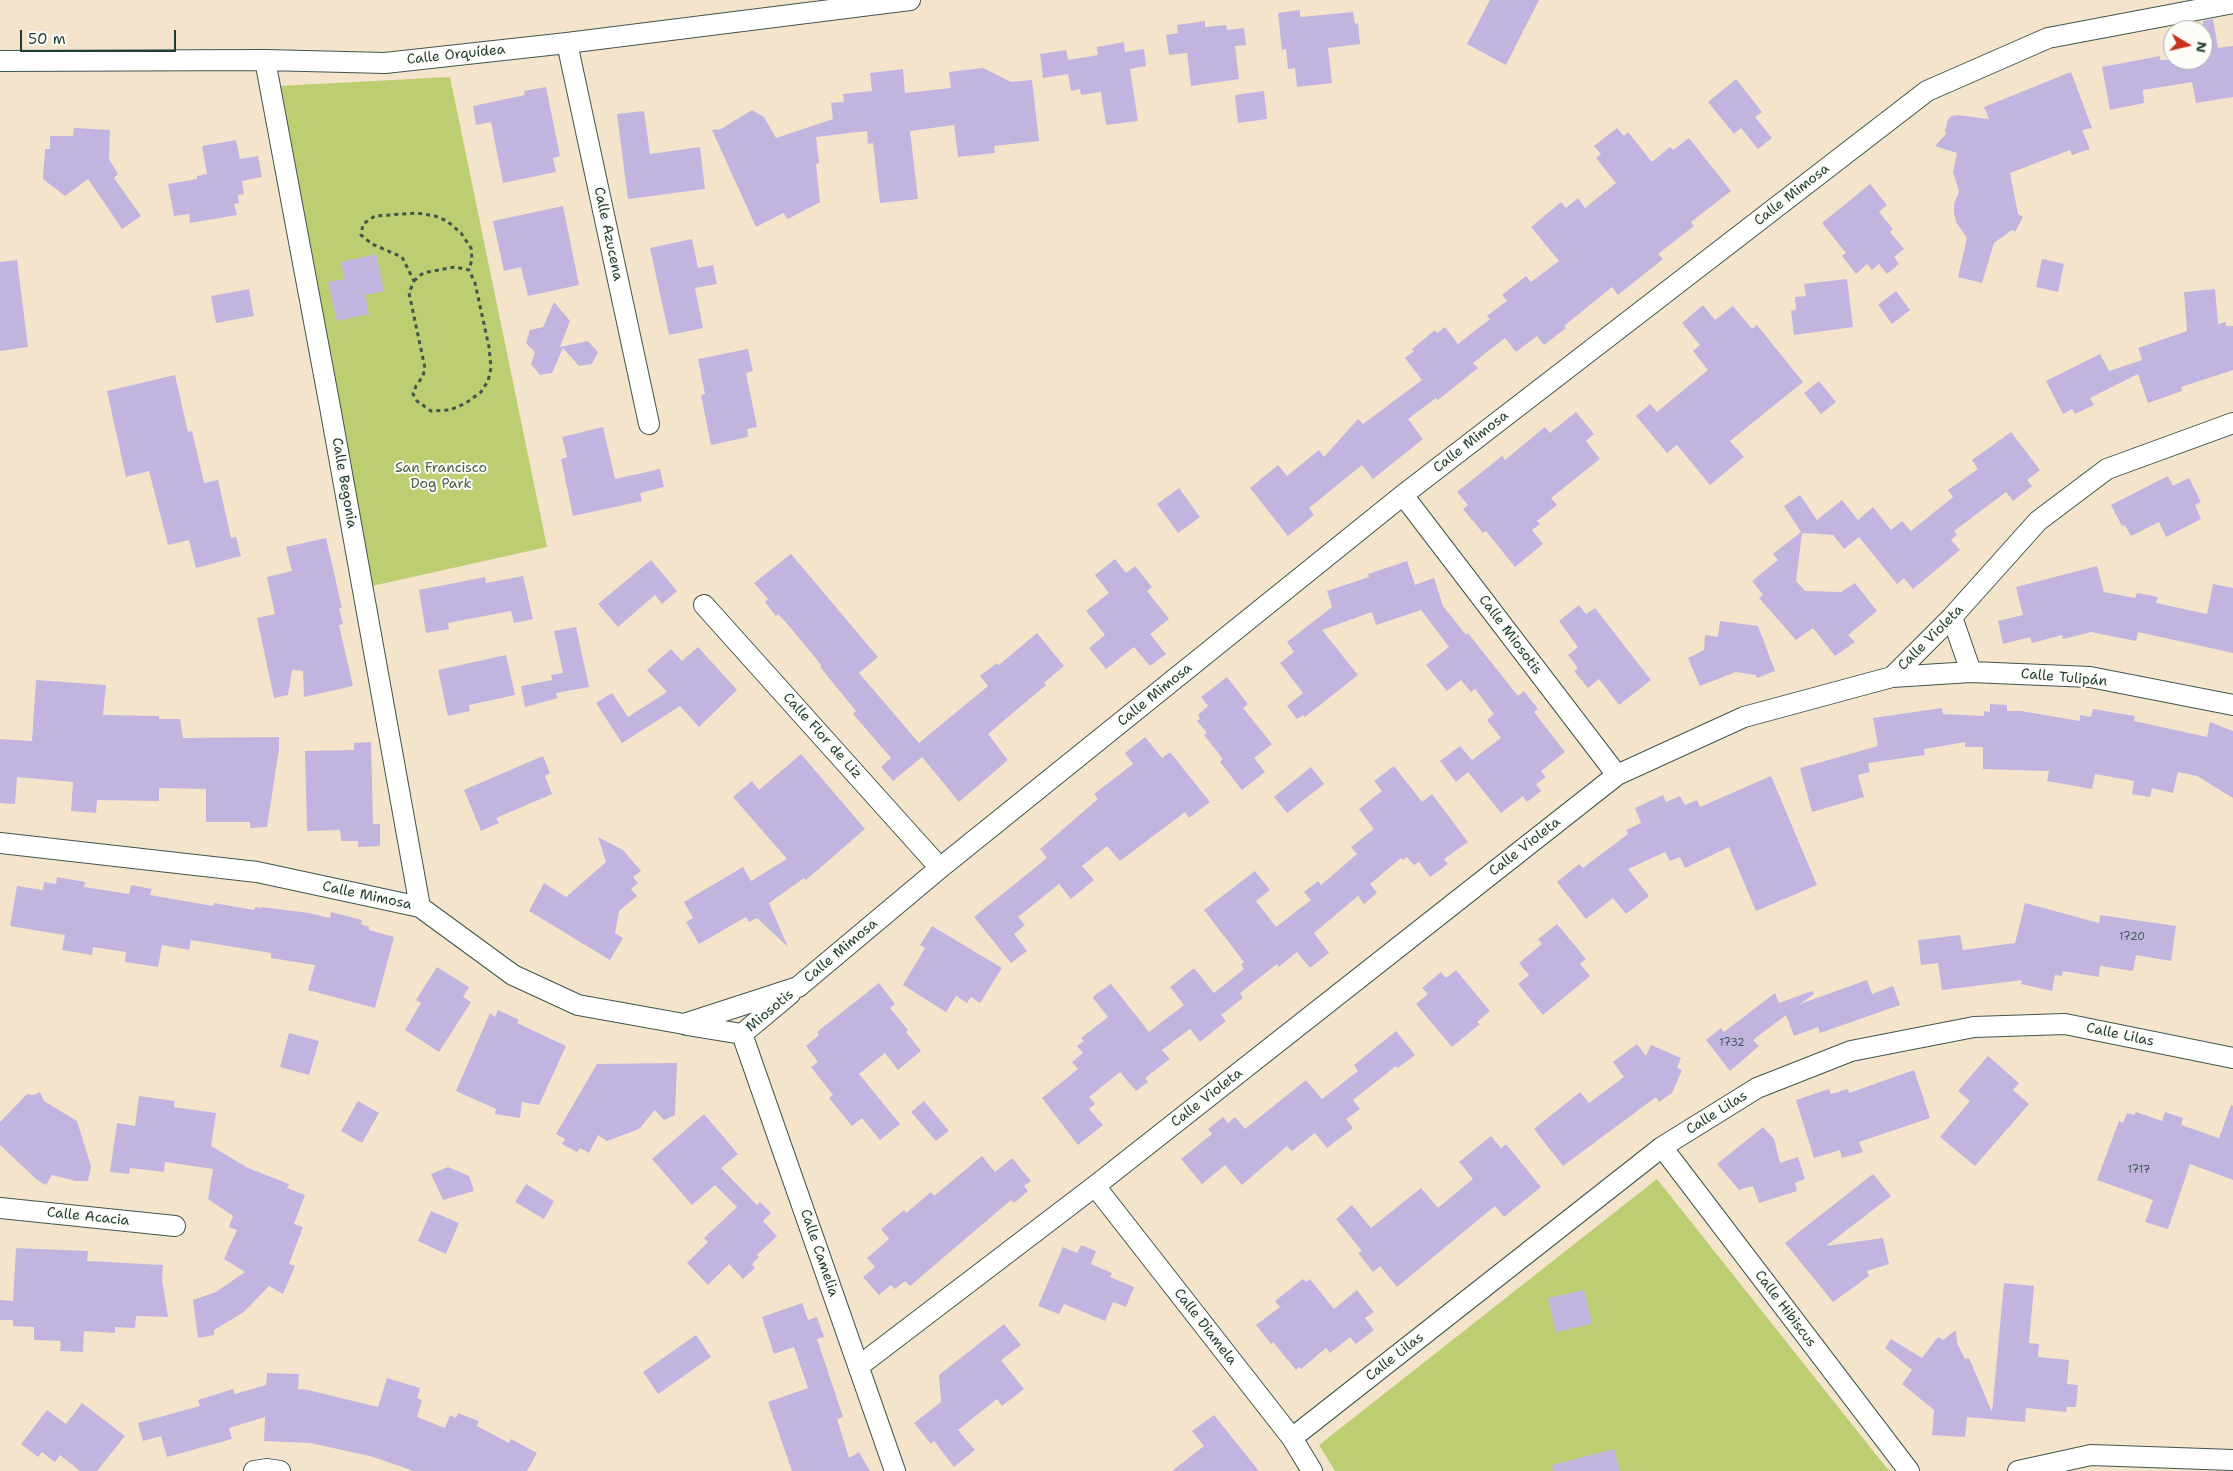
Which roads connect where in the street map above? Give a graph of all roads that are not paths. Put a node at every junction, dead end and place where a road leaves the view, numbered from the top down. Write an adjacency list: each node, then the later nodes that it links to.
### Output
1 (910, 0): 3 (street, Calle Orquídea)
2 (2233, 3): 8 (street, Calle Mimosa)
3 (567, 43): 4 (street, Calle Orquídea); 7 (street, Calle Azucena)
4 (265, 60): 5 (street, Calle Orquídea); 17 (street, Calle Begonia)
5 (0, 61)
6 (2233, 423): 10 (street, Calle Violeta)
7 (649, 424)
8 (1403, 495): 14 (street, Calle Miosotis); 16 (street, Calle Mimosa)
9 (704, 605): 16 (street, Calle Flor de Liz)
10 (1952, 617): 11 (street); 12 (street, Calle Violeta)
11 (1971, 672): 12 (street, Calle Tulipán); 13 (street, Calle Tulipán)
12 (1892, 677): 14 (street, Calle Violeta)
13 (2233, 706)
14 (1617, 774): 23 (street, Calle Violeta)
15 (0, 843): 17 (street, Calle Mimosa)
16 (940, 868): 18 (street, Calle Mimosa)
17 (420, 907): 19 (street, Calle Mimosa)
18 (798, 987): 19 (street, Calle Mimosa); 20 (street, Miosotis)
19 (684, 1024): 20 (street)
20 (742, 1034): 26 (street, Calle Camelia)
21 (2233, 1058): 22 (street, Calle Lilas)
22 (1662, 1147): 27 (street, Calle Lilas); 33 (street, Calle Hibiscus)
23 (1095, 1186): 26 (street, Calle Violeta); 27 (street, Calle Diamela)
24 (0, 1208): 25 (street, Calle Acacia)
25 (175, 1226)
26 (859, 1366): 31 (street, Calle Camelia)
27 (1292, 1438): 32 (street, Calle Diamela)
28 (2233, 1460): 34 (street)
29 (254, 1471): 30 (street)
30 (280, 1471)
31 (895, 1471)
32 (1312, 1471)
33 (1908, 1471)
34 (2018, 1471)

